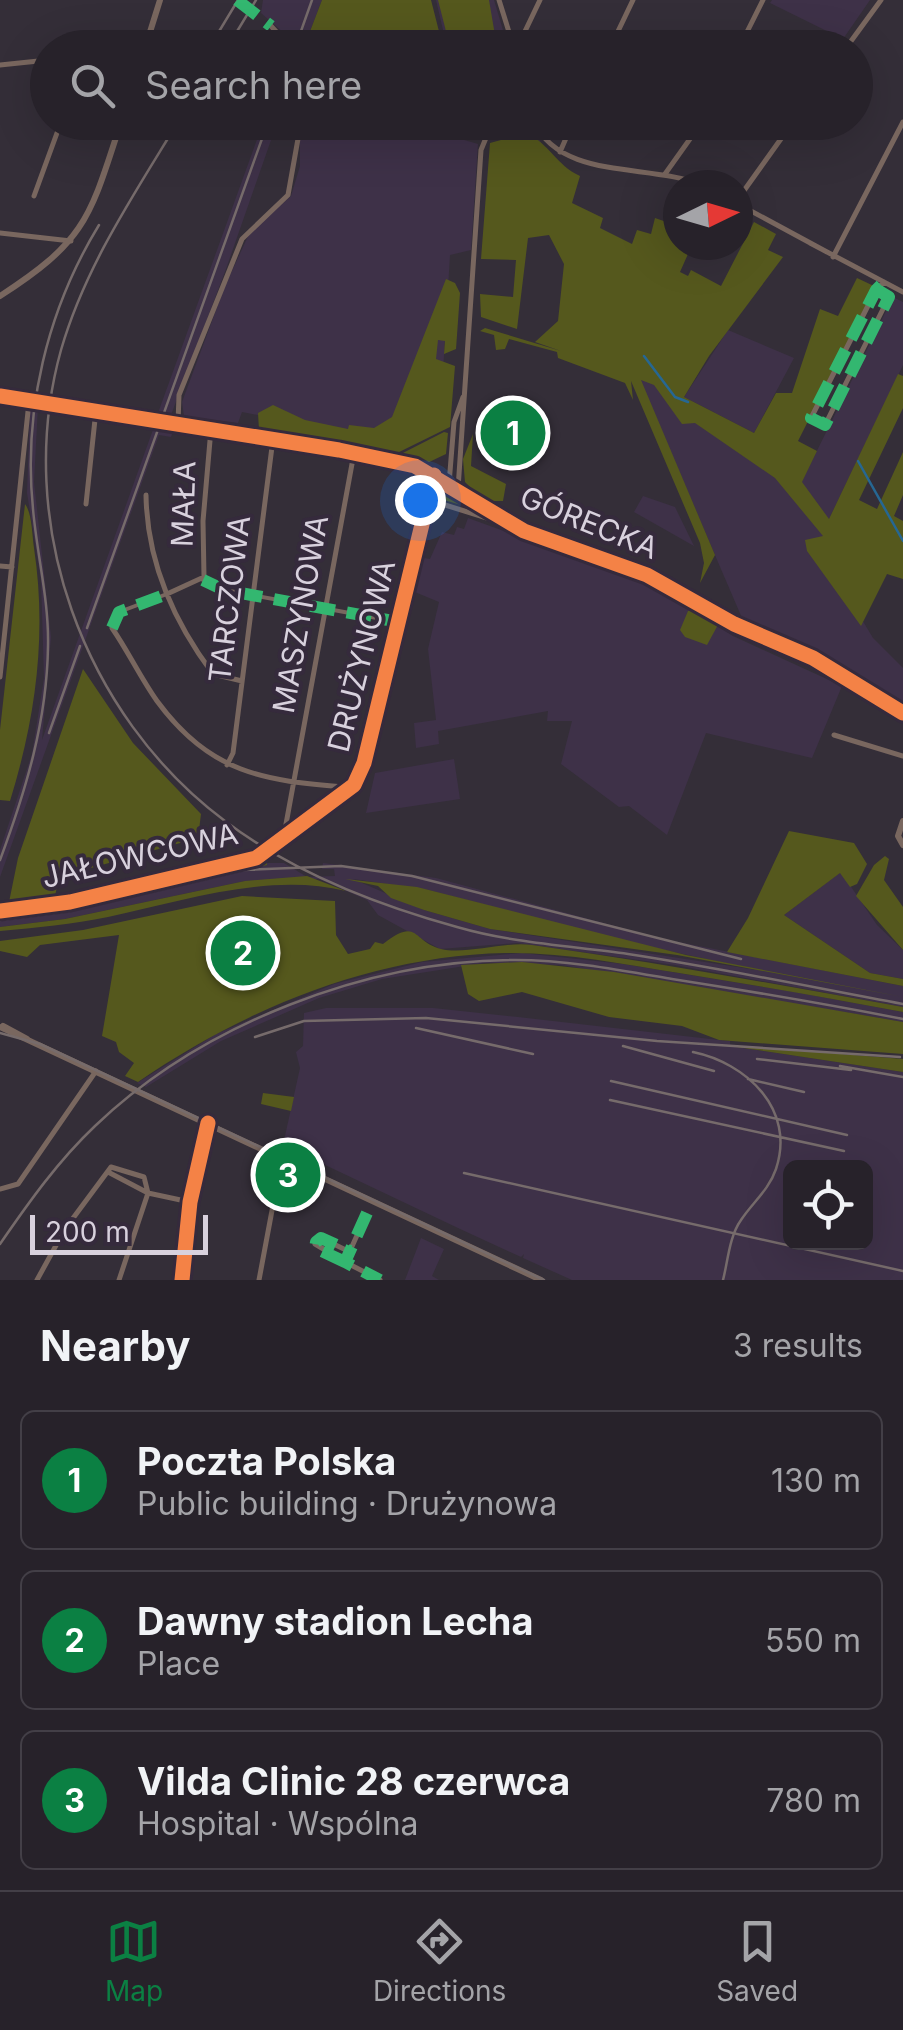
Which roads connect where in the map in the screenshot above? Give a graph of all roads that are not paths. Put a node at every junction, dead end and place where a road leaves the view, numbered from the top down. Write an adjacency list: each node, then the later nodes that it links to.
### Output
1 (160, 0): 8 (street)
2 (499, 0): 10 (street)
3 (540, 0): 11 (street)
4 (633, 0): 12 (street)
5 (764, 0): 13 (street)
6 (881, 0): 14 (street)
7 (271, 26): 9 (street)
8 (151, 30)
9 (275, 30)
10 (510, 30)
11 (525, 30)
12 (619, 30)
13 (748, 30)
14 (859, 30)
15 (30, 62): 16 (street)
16 (0, 65)
17 (903, 122): 34 (street)
18 (54, 140): 30 (street)
19 (115, 140): 33 (street)
20 (298, 140): 43 (street)
21 (485, 140): 39 (street)
22 (544, 140): 26 (street)
23 (565, 140): 26 (street)
24 (689, 140): 27 (street)
25 (781, 140): 29 (street)
26 (560, 152): 28 (street)
27 (667, 170)
28 (663, 174)
29 (753, 180)
30 (34, 196)
31 (753, 211): 34 (street)
32 (0, 233): 33 (street)
33 (72, 241): 38 (street)
34 (832, 256): 35 (street)
35 (884, 282): 36 (street); 37 (street)
36 (879, 291): 36 (street)
37 (903, 292)
38 (0, 296)
39 (465, 394): 48 (street); 49 (street)
40 (0, 396): 41 (street, GÓRECKA)
41 (29, 400): 42 (street, GÓRECKA); 55 (street)
42 (96, 410): 43 (street, GÓRECKA); 51 (street)
43 (178, 423): 44 (street, GÓRECKA)
44 (211, 429): 45 (street, GÓRECKA); 56 (street, MAŁA)
45 (274, 439): 46 (street, GÓRECKA); 58 (street, TARCZOWA)
46 (354, 452): 47 (street, GÓRECKA); 59 (street, MASZYNOWA)
47 (434, 475): 48 (street, GÓRECKA); 52 (street, DRUŻYNOWA)
48 (450, 484): 49 (street, GÓRECKA)
49 (458, 489): 65 (street, GÓRECKA)
50 (146, 495): 57 (street)
51 (86, 504)
52 (425, 513): 53 (street); 60 (street, DRUŻYNOWA)
53 (487, 518)
54 (0, 566): 55 (street)
55 (12, 567): 62 (street)
56 (202, 580): 57 (street); 58 (street)
57 (166, 594): 61 (street); 64 (street)
58 (253, 596): 59 (street); 64 (street, TARCZOWA)
59 (326, 608): 60 (street); 69 (street, MASZYNOWA)
60 (399, 622): 70 (street, DRUŻYNOWA)
61 (112, 628): 68 (street)
62 (2, 650): 63 (street)
63 (0, 677)
64 (242, 681): 68 (street, TARCZOWA)
65 (903, 713)
66 (834, 735): 67 (street)
67 (903, 756)
68 (227, 765): 69 (street)
69 (293, 784): 70 (street); 72 (street, JAŁOWCOWA)
70 (350, 788): 72 (street)
71 (903, 821): 73 (street)
72 (284, 836): 74 (street, JAŁOWCOWA)
73 (903, 844)
74 (4, 911)
75 (0, 1026): 76 (street)
76 (96, 1071): 77 (street); 80 (street)
77 (208, 1123): 78 (street); 83 (street)
78 (282, 1157): 82 (street); 91 (street)
79 (108, 1172): 81 (street); 81 (street); 88 (street)
80 (0, 1189)
81 (148, 1193): 83 (street); 89 (street)
82 (372, 1200): 84 (street); 93 (street)
83 (190, 1202): 90 (street)
84 (367, 1212)
85 (363, 1222): 86 (street)
86 (350, 1251): 87 (street); 87 (street)
87 (345, 1262): 92 (street)
88 (37, 1280)
89 (119, 1280)
90 (182, 1280)
91 (259, 1280)
92 (380, 1280)
93 (541, 1280)

